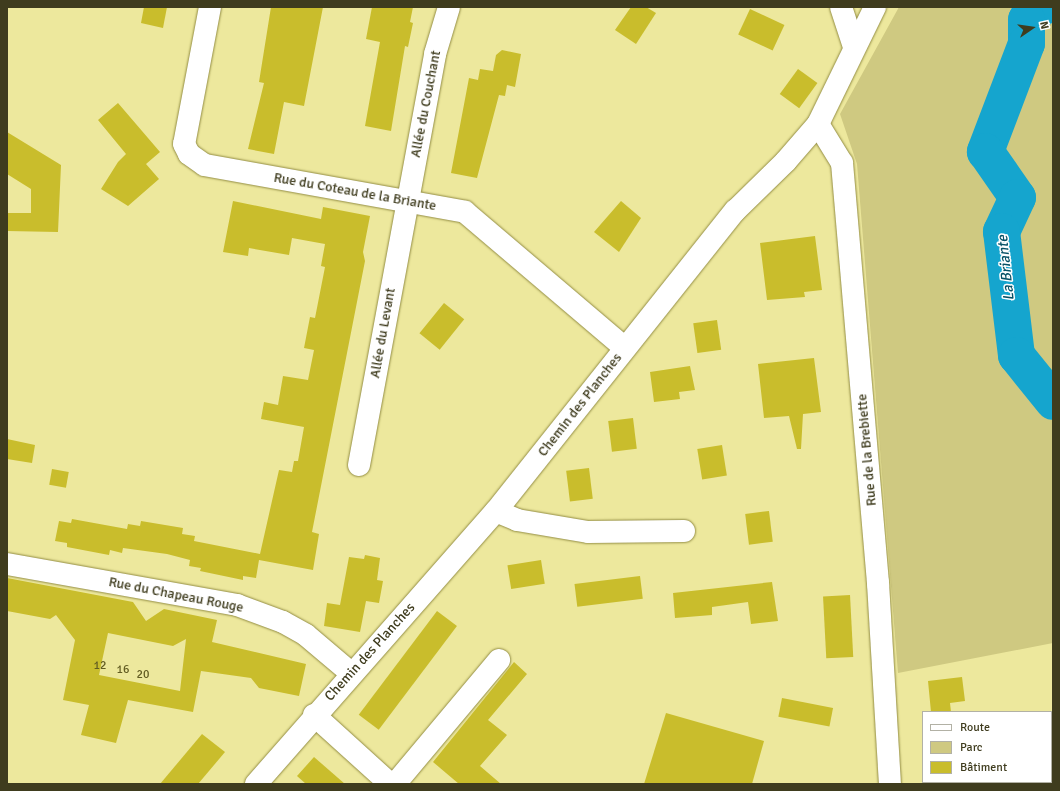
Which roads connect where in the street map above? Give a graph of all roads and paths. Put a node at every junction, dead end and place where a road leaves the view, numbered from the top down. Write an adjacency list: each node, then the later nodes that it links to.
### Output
1 (210, 7): 7 (street, Rue du Coteau de la Briante)
2 (449, 7): 7 (street, Allée du Couchant)
3 (841, 7): 5 (street)
4 (875, 7): 5 (street, Chemin des Planches)
5 (854, 47): 6 (street, Chemin des Planches)
6 (818, 124): 8 (street, Chemin des Planches); 19 (street, Rue de la Brebiette)
7 (407, 201): 8 (street, Rue du Coteau de la Briante); 9 (street, Allée du Levant)
8 (625, 348): 10 (street, Chemin des Planches)
9 (359, 465)
10 (496, 510): 11 (street); 14 (street, Chemin des Planches)
11 (684, 531)
12 (7, 564): 14 (street, Rue du Chapeau Rouge)
13 (499, 660): 18 (street)
14 (352, 673): 15 (street, Chemin des Planches)
15 (314, 715): 16 (street, Chemin des Planches); 17 (street)
16 (256, 784)
17 (390, 784)
18 (396, 784)
19 (890, 784)

